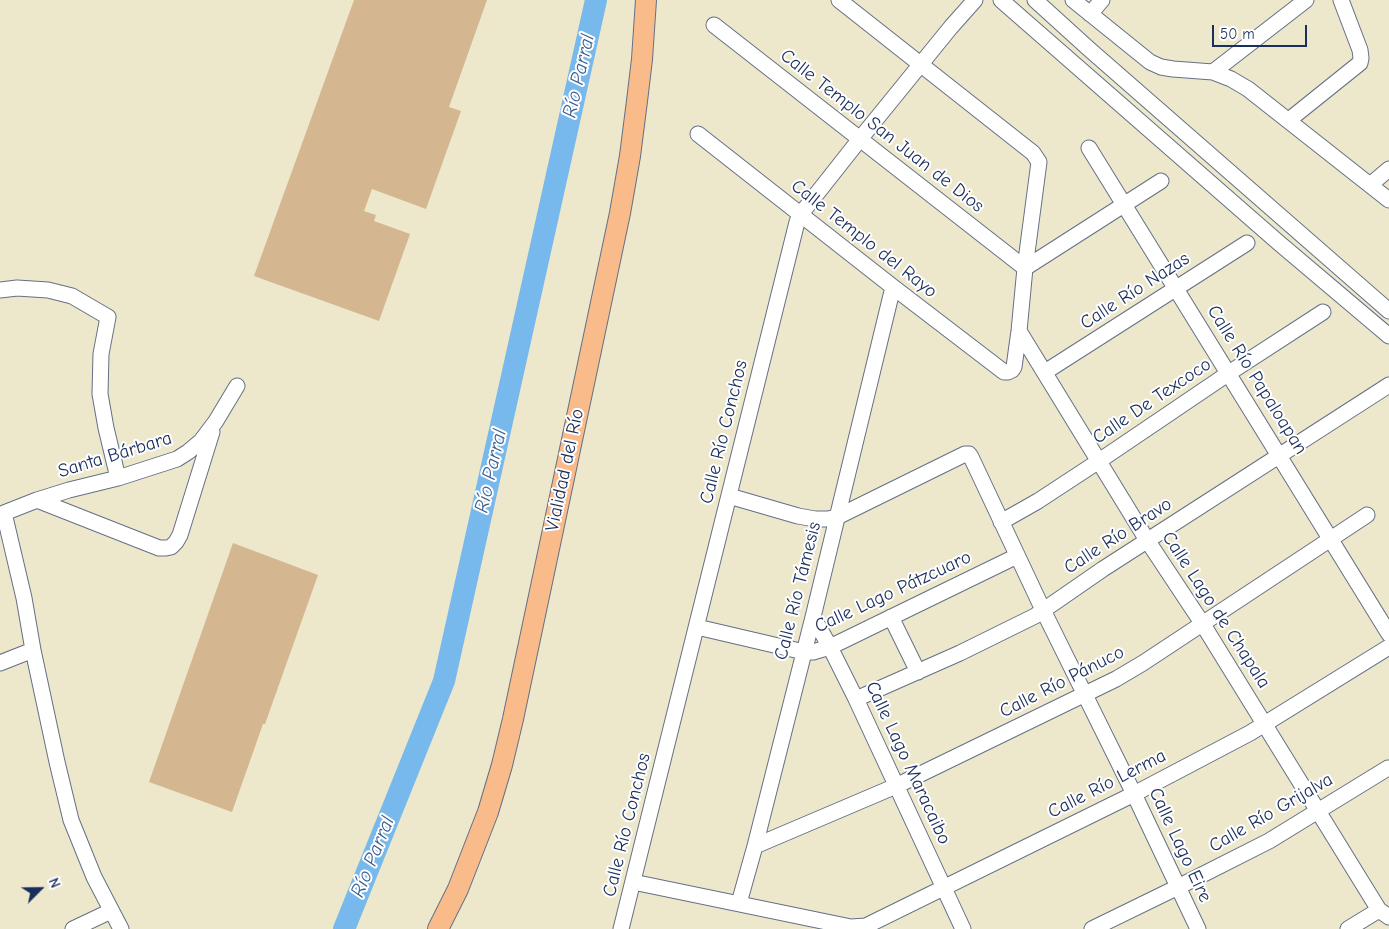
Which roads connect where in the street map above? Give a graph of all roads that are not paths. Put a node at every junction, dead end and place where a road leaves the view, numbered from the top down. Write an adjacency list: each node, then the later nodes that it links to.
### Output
1 (646, 0): 78 (main road, Vialidad del Río)
2 (839, 0): 12 (street)
3 (975, 0): 12 (street, Calle Río Conchos)
4 (1001, 0): 32 (street)
5 (1035, 0): 29 (street)
6 (1073, 0): 10 (street)
7 (1102, 0): 10 (street)
8 (1306, 0): 13 (street)
9 (1341, 0): 14 (street)
10 (1090, 14): 13 (street)
11 (714, 25): 16 (street, Calle Templo San Juan de Dios)
12 (921, 65): 16 (street, Calle Río Conchos); 25 (street)
13 (1213, 72): 14 (street)
14 (1289, 120): 20 (street)
15 (698, 134): 23 (street, Calle Templo del Rayo)
16 (860, 139): 23 (street, Calle Río Conchos); 25 (street, Calle Templo San Juan de Dios)
17 (1089, 148): 22 (street, Calle Río Papaloapan)
18 (1389, 169): 20 (street)
19 (1161, 181): 22 (street)
20 (1370, 185): 21 (street)
21 (1389, 200)
22 (1123, 204): 25 (street); 27 (street, Calle Río Papaloapan)
23 (800, 215): 26 (street, Calle Templo del Rayo); 41 (street, Calle Río Conchos)
24 (1247, 243): 27 (street, Calle Río Nazas)
25 (1025, 268): 31 (street)
26 (893, 287): 31 (street, Calle Templo del Rayo); 44 (street, Calle Río Támesis)
27 (1176, 289): 33 (street, Calle Río Nazas); 34 (street, Calle Río Papaloapan)
28 (0, 290): 40 (street)
29 (1389, 310)
30 (1323, 312): 34 (street, Calle De Texcoco)
31 (1019, 331): 33 (street, Calle Lago de Chapala)
32 (1389, 336)
33 (1045, 372): 39 (street, Calle Lago de Chapala)
34 (1229, 373): 38 (street, Calle Río Papaloapan); 39 (street, Calle De Texcoco)
35 (1389, 385): 38 (street, Calle Río Bravo)
36 (237, 386): 37 (street, Santa Bárbara)
37 (216, 421): 40 (street, Santa Bárbara); 42 (street)
38 (1280, 456): 46 (street, Calle Río Papaloapan); 47 (street, Calle Río Bravo)
39 (1099, 461): 45 (street, Calle De Texcoco); 47 (street, Calle Lago de Chapala)
40 (118, 478): 42 (street, Santa Bárbara)
41 (729, 496): 44 (street); 53 (street, Calle Río Conchos)
42 (37, 500): 57 (street, Santa Bárbara)
43 (1367, 515): 46 (street, Calle Río Pánuco)
44 (837, 516): 45 (street, Calle Lago Eire); 50 (street, Calle Río Támesis)
45 (1001, 522): 48 (street, Calle Lago Eire)
46 (1331, 539): 52 (street, Calle Río Pánuco); 54 (street, Calle Río Papaloapan)
47 (1148, 540): 49 (street, Calle Río Bravo); 52 (street, Calle Lago de Chapala)
48 (1017, 556): 49 (street, Calle Lago Eire); 51 (street, Calle Lago Pátzcuaro)
49 (1043, 610): 60 (street, Calle Río Bravo); 61 (street, Calle Lago Eire)
50 (813, 617): 55 (street, Calle Lago Maracaibo); 58 (street, Calle Río Támesis)
51 (891, 617): 55 (street, Calle Lago Pátzcuaro); 60 (street)
52 (1202, 623): 61 (street, Calle Río Pánuco); 63 (street, Calle Lago de Chapala)
53 (697, 627): 58 (street, Calle Lago Pátzcuaro); 69 (street, Calle Río Conchos)
54 (1389, 634)
55 (830, 646): 58 (street, Calle Lago Pátzcuaro); 62 (street, Calle Lago Maracaibo)
56 (1389, 647): 63 (street, Calle Río Lerma)
57 (33, 650): 59 (street); 73 (street)
58 (804, 652): 68 (street, Calle Río Támesis)
59 (0, 663)
60 (918, 672): 62 (street, Calle Río Bravo)
61 (1084, 695): 65 (street, Calle Río Pánuco); 66 (street, Calle Lago Eire)
62 (856, 699): 65 (street, Calle Lago Maracaibo)
63 (1265, 724): 66 (street, Calle Río Lerma); 67 (street, Calle Lago de Chapala)
64 (1388, 768): 67 (street, Calle Río Grijalva)
65 (896, 786): 68 (street, Calle Río Pánuco); 71 (street, Calle Lago Maracaibo)
66 (1134, 794): 70 (street, Calle Lago Eire); 71 (street, Calle Río Lerma)
67 (1318, 811): 70 (street, Calle Río Grijalva); 74 (street, Calle Lago de Chapala)
68 (755, 846): 72 (street, Calle Río Támesis)
69 (633, 882): 72 (street, Calle Río Lerma); 79 (street, Calle Río Conchos)
70 (1178, 887): 81 (street, Calle Río Grijalva); 82 (street, Calle Lago Eire)
71 (944, 888): 75 (street, Calle Río Lerma); 80 (street, Calle Lago Maracaibo)
72 (739, 903): 75 (street, Calle Río Lerma)
73 (111, 911): 76 (street); 77 (street)
74 (1384, 914): 83 (street)
75 (835, 927)
76 (73, 929)
77 (121, 929)
78 (438, 929)
79 (622, 929)
80 (963, 929)
81 (1092, 929)
82 (1198, 929)
83 (1348, 929)

